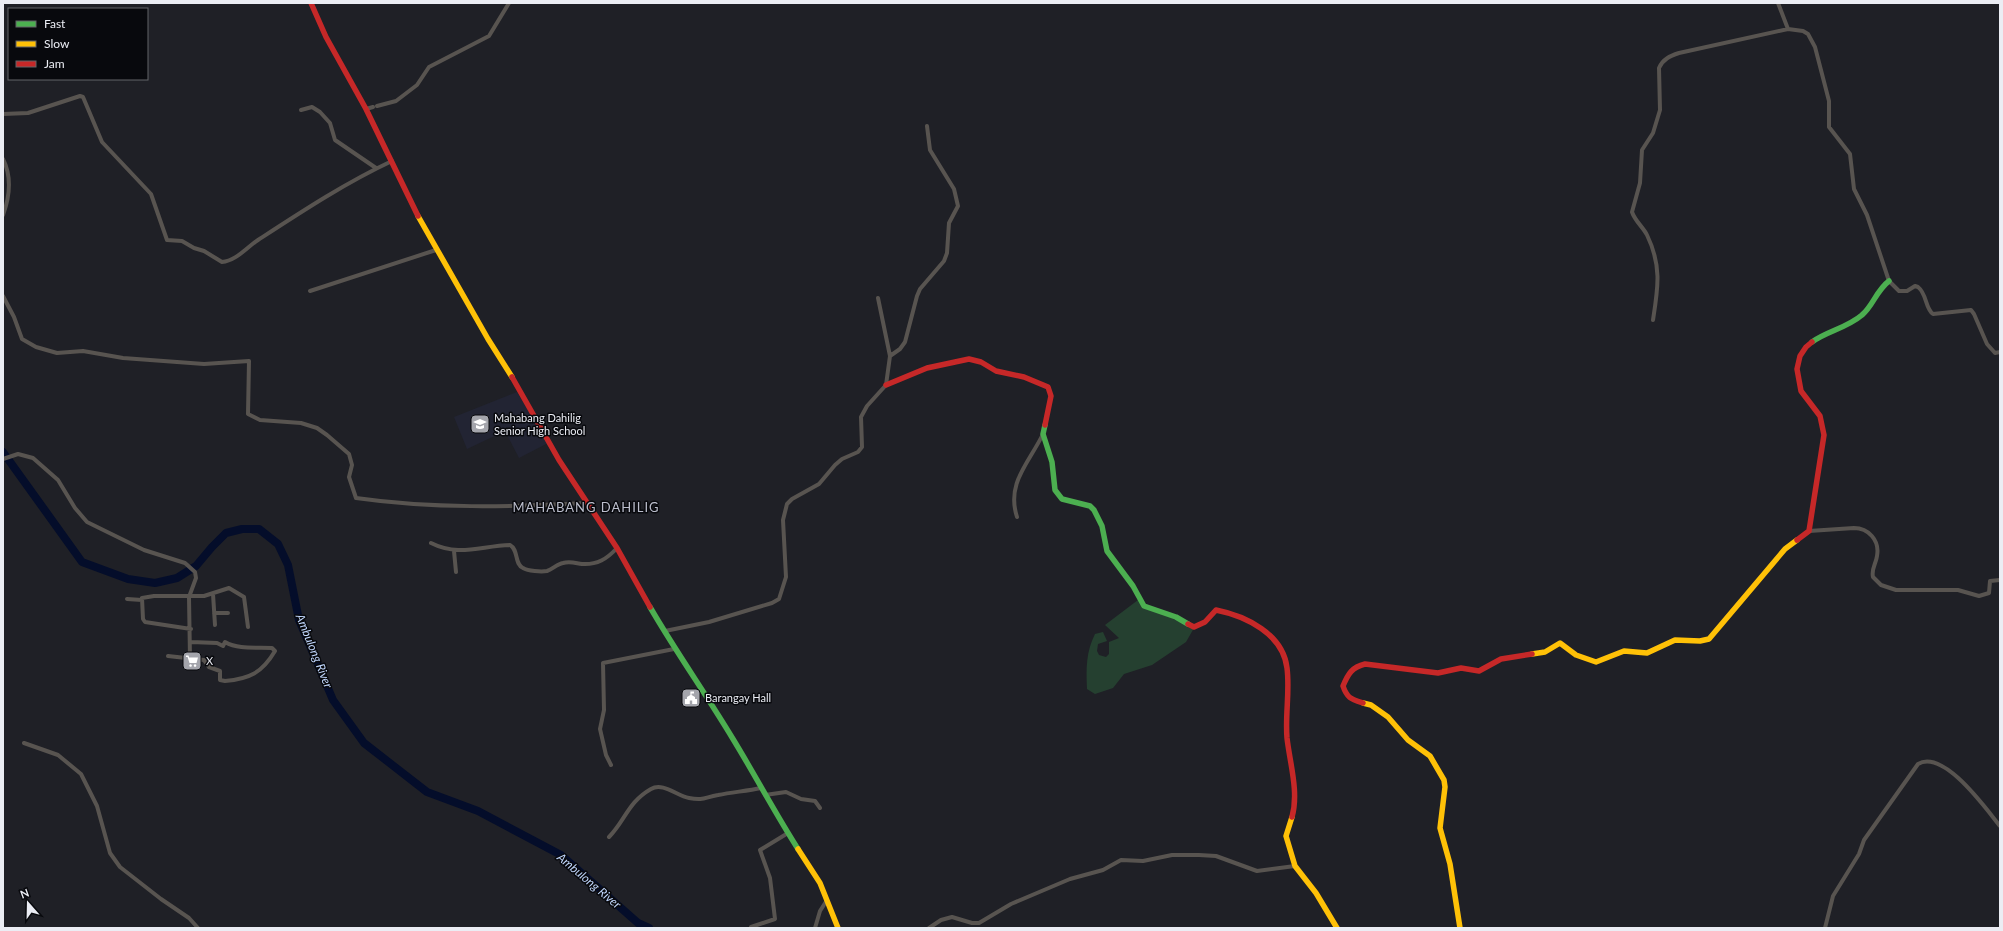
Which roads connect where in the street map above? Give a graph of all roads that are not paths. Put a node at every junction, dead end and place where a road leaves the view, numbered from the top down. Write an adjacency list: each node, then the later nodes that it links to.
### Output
1 (312, 3): 5 (street)
2 (509, 3): 5 (street)
3 (1778, 3): 4 (street)
4 (1788, 29): 14 (street); 18 (street)
5 (366, 109): 10 (street)
6 (300, 110): 11 (street)
7 (3, 114): 11 (street)
8 (927, 126): 20 (street)
9 (3, 159): 12 (street)
10 (392, 161): 11 (street); 13 (street)
11 (376, 168)
12 (3, 215)
13 (436, 250): 15 (street); 24 (street)
14 (1889, 281): 19 (street); 26 (street)
15 (310, 291)
16 (3, 296): 24 (street)
17 (878, 298): 20 (street)
18 (1653, 320)
19 (2000, 352)
20 (890, 356): 21 (street)
21 (886, 385): 22 (street); 41 (street)
22 (1043, 434): 25 (street); 54 (street)
23 (4, 458): 33 (street)
24 (587, 503): 28 (street)
25 (1017, 518)
26 (1808, 531): 31 (street); 62 (street)
27 (431, 543): 29 (street)
28 (617, 548): 29 (street); 41 (street)
29 (454, 551): 30 (street)
30 (456, 572)
31 (2000, 580)
32 (213, 594): 33 (street); 36 (street); 39 (street)
33 (190, 597): 35 (street); 40 (street)
34 (127, 599): 35 (street)
35 (142, 600): 40 (street)
36 (214, 612): 37 (street); 38 (street)
37 (228, 613)
38 (215, 625)
39 (248, 626)
40 (191, 629): 42 (street)
41 (664, 631): 43 (street)
42 (191, 642): 45 (street); 45 (street)
43 (674, 649): 47 (street); 48 (street)
44 (168, 656): 45 (street)
45 (190, 659)
46 (24, 743): 57 (street)
47 (611, 765)
48 (761, 788): 49 (street); 53 (street)
49 (765, 795): 50 (street); 52 (street)
50 (820, 808)
51 (2000, 826): 63 (street)
52 (788, 833): 55 (street); 56 (street)
53 (609, 837)
54 (1295, 866): 60 (street); 61 (street)
55 (827, 900): 58 (street); 59 (street)
56 (751, 927)
57 (198, 928)
58 (815, 928)
59 (838, 928)
60 (929, 928)
61 (1337, 928)
62 (1460, 928)
63 (1825, 928)

